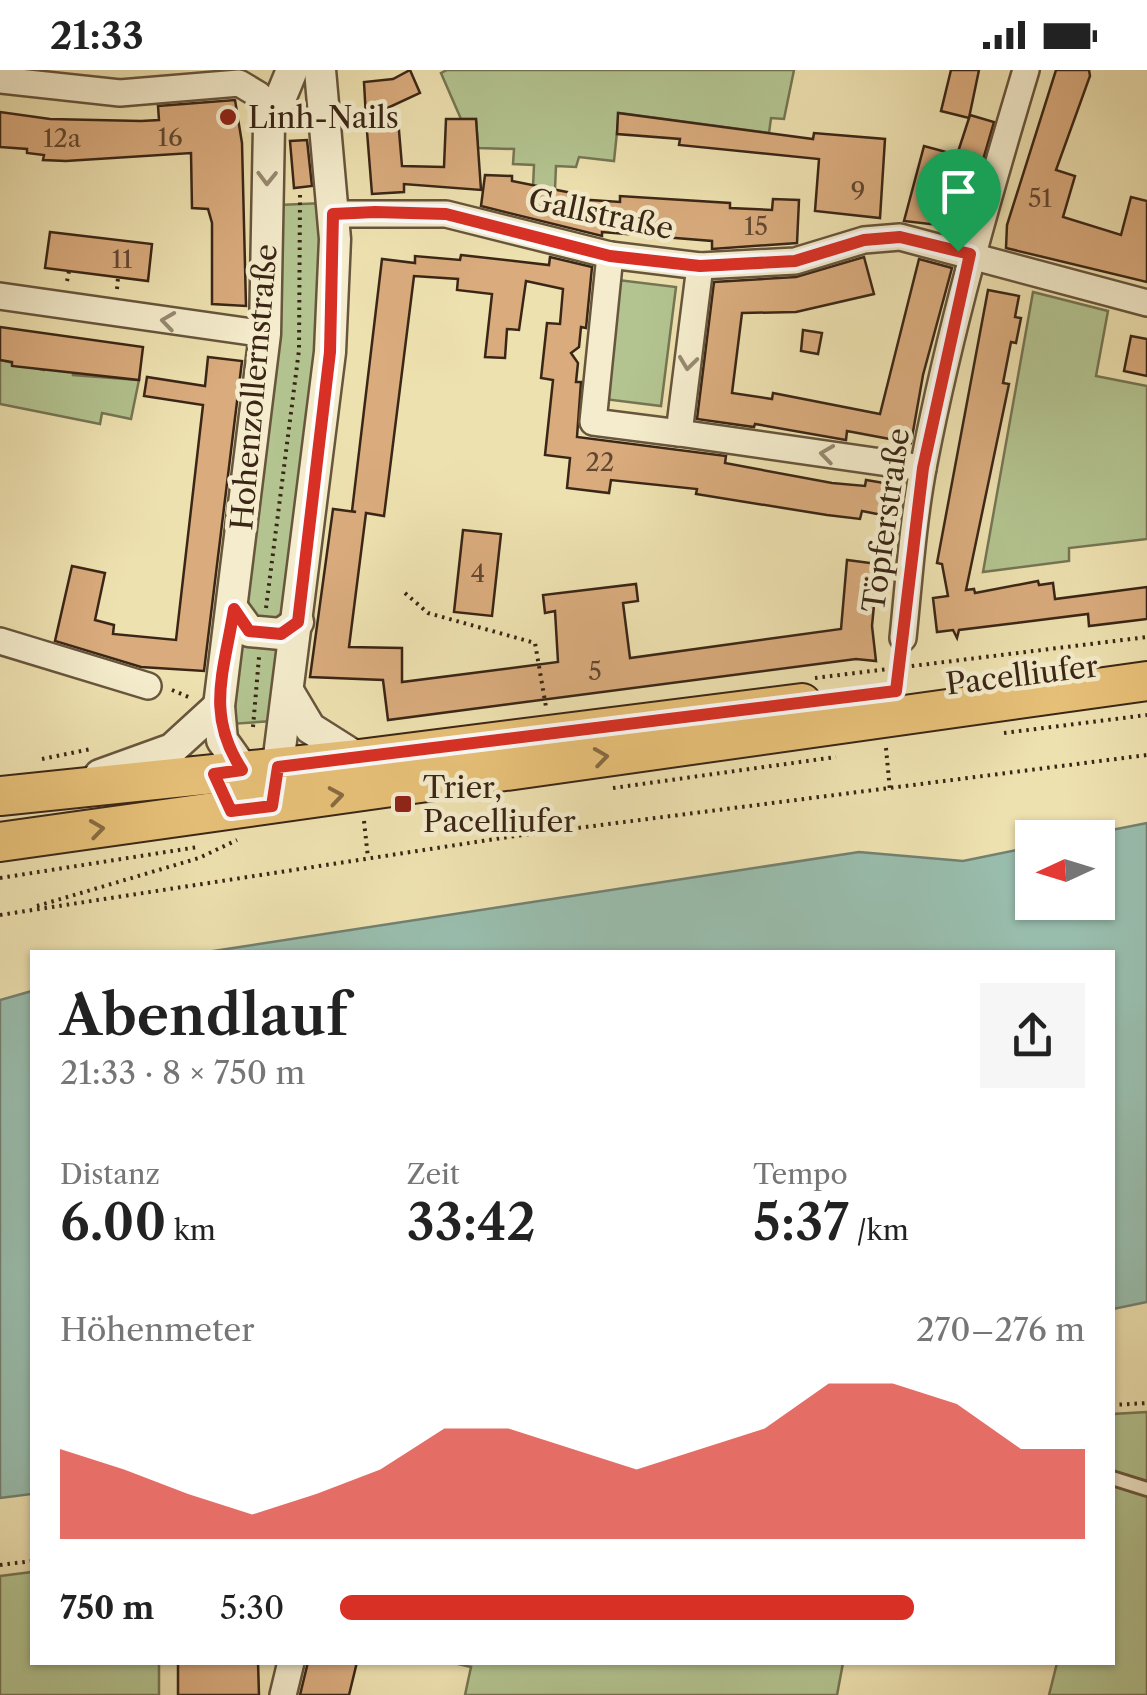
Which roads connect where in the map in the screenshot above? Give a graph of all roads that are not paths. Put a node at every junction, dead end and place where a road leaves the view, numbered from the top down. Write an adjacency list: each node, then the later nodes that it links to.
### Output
1 (292, 70): 5 (street, Hohenzollernstraße)
2 (320, 70): 6 (street)
3 (1026, 70): 8 (street, Töpferstraße)
4 (0, 80): 5 (street)
5 (269, 126): 6 (street); 13 (street, Hohenzollernstraße, one-way to 13)
6 (328, 126): 7 (street)
7 (333, 214): 9 (street, Gallstraße); 17 (street)
8 (970, 254): 10 (street, Gallstraße); 12 (street, Gallstraße); 15 (street, Töpferstraße)
9 (610, 256): 10 (street, Gallstraße); 14 (street)
10 (700, 266): 14 (street, one-way to 14)
11 (0, 296): 13 (street, one-way to 11)
12 (1147, 304)
13 (264, 334): 16 (street, Hohenzollernstraße)
14 (679, 434): 15 (street, one-way to 14)
15 (923, 468): 18 (street, Töpferstraße)
16 (234, 609): 17 (street); 24 (street, Hohenzollernstraße)
17 (298, 622): 23 (street)
18 (903, 638)
19 (0, 641): 22 (street)
20 (1147, 659): 25 (main road, Pacelliufer)
21 (1147, 681): 29 (main road, Pacelliufer, one-way to 21)
22 (158, 687)
23 (288, 691): 25 (street); 26 (street)
24 (206, 703): 26 (street, Hohenzollernstraße); 27 (street)
25 (359, 759): 26 (main road, Pacelliufer)
26 (260, 769): 27 (main road, Pacelliufer); 29 (street)
27 (64, 786): 28 (main road, Pacelliufer)
28 (0, 796)
29 (272, 806): 30 (main road, Pacelliufer, one-way to 29)
30 (0, 842)
31 (1115, 1479): 32 (lane)
32 (1147, 1489)
33 (290, 1665): 34 (street)
34 (283, 1695)

